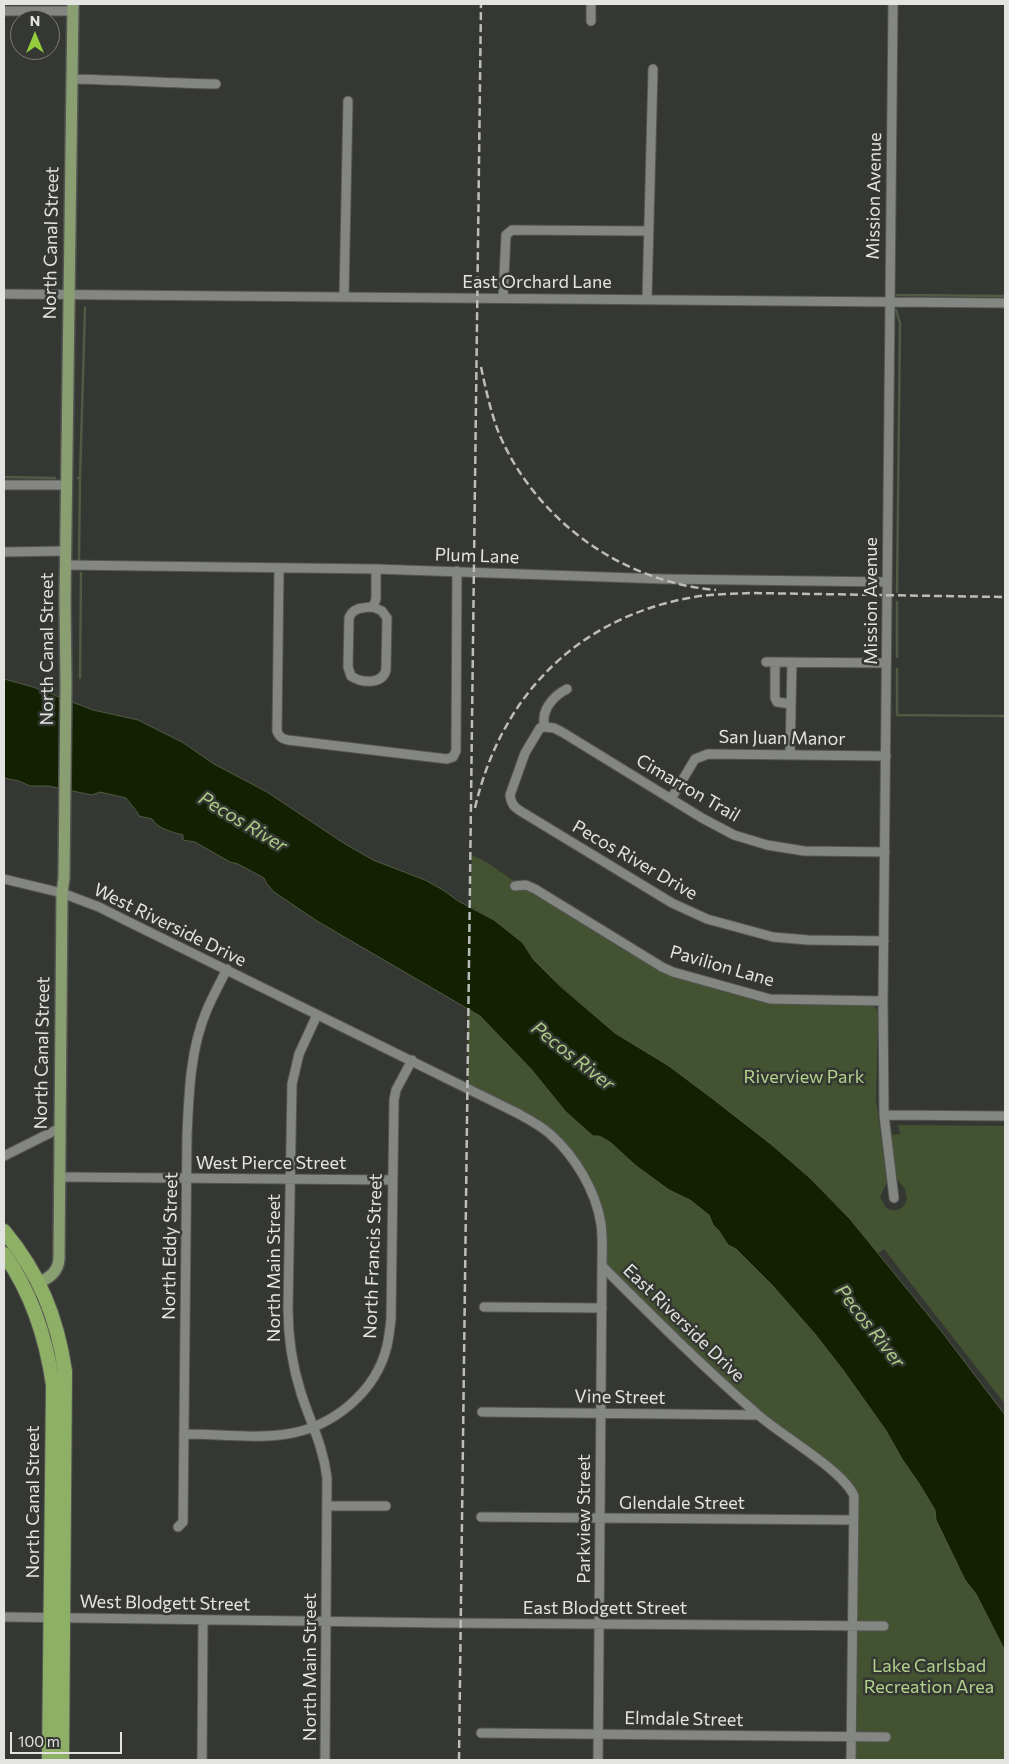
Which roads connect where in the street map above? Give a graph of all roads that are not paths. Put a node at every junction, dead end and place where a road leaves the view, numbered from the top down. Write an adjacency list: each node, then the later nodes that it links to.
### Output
1 (591, 4): 5 (street)
2 (893, 4): 16 (street, Mission Avenue)
3 (73, 7): 4 (street); 7 (main road, North Canal Street)
4 (4, 11)
5 (591, 21)
6 (653, 69): 10 (street)
7 (72, 79): 8 (street); 12 (main road, North Canal Street)
8 (216, 84)
9 (348, 101): 13 (street)
10 (648, 231): 14 (street); 15 (street)
11 (4, 294): 12 (street, East Orchard Lane)
12 (70, 294): 13 (street, East Orchard Lane); 19 (main road, North Canal Street)
13 (344, 297): 14 (street, East Orchard Lane)
14 (503, 298): 15 (street, East Orchard Lane)
15 (647, 299): 16 (street, East Orchard Lane)
16 (889, 302): 17 (street, East Orchard Lane); 26 (street, Mission Avenue)
17 (1005, 303)
18 (4, 485): 19 (street)
19 (66, 485): 20 (main road, North Canal Street)
20 (65, 551): 21 (street); 22 (main road, North Canal Street)
21 (4, 552)
22 (65, 565): 23 (street, Plum Lane); 39 (main road, North Canal Street)
23 (279, 568): 24 (street, Plum Lane); 25 (street)
24 (376, 569): 25 (street, Plum Lane); 27 (street)
25 (457, 571): 26 (street, Plum Lane)
26 (887, 582): 29 (street, Mission Avenue)
27 (373, 607): 27 (street)
28 (792, 662): 29 (street); 31 (street); 31 (street)
29 (886, 663): 34 (street, Mission Avenue)
30 (567, 689): 32 (street, Pecos River Drive)
31 (791, 704): 33 (street)
32 (545, 727): 35 (street, Cimarron Trail); 40 (street, Pecos River Drive)
33 (790, 755): 34 (street, San Juan Manor); 35 (street, San Juan Manor)
34 (886, 756): 36 (street, Mission Avenue)
35 (671, 799): 36 (street, Cimarron Trail)
36 (885, 852): 40 (street, Mission Avenue)
37 (4, 879): 39 (street, West Riverside Drive)
38 (514, 886): 42 (street, Pavilion Lane)
39 (62, 893): 41 (street, West Riverside Drive); 47 (main road, North Canal Street)
40 (884, 941): 42 (street, Mission Avenue)
41 (226, 970): 43 (street, West Riverside Drive); 50 (street, North Eddy Street)
42 (883, 1001): 45 (street, Mission Avenue)
43 (318, 1015): 44 (street, East Riverside Drive); 51 (street, North Main Street)
44 (412, 1060): 52 (street, North Francis Street); 56 (street, East Riverside Drive)
45 (884, 1115): 46 (street); 53 (street, Mission Avenue)
46 (1005, 1116)
47 (60, 1128): 48 (street); 49 (main road, North Canal Street)
48 (4, 1156)
49 (60, 1177): 50 (street, West Pierce Street); 57 (main road, North Canal Street)
50 (187, 1178): 51 (street, West Pierce Street); 65 (street, North Eddy Street)
51 (290, 1179): 52 (street, West Pierce Street); 64 (street, North Main Street)
52 (392, 1180): 64 (street, North Francis Street)
53 (894, 1198)
54 (4, 1231): 57 (highway, North Canal Street)
55 (4, 1254): 60 (highway, North Canal Street)
56 (602, 1266): 59 (street, Parkview Street); 63 (street, East Riverside Drive)
57 (39, 1283): 60 (highway); 73 (highway, North Canal Street)
58 (484, 1307): 59 (street)
59 (602, 1308): 62 (street, Parkview Street)
60 (35, 1311): 73 (highway, North Canal Street)
61 (482, 1412): 62 (street, Vine Street)
62 (601, 1413): 63 (street, Vine Street); 69 (street, Parkview Street)
63 (758, 1415): 70 (street, East Riverside Drive)
64 (314, 1426): 65 (street, North Francis Street); 66 (street, North Main Street)
65 (184, 1434): 71 (street, North Eddy Street)
66 (328, 1506): 67 (street); 75 (street, North Main Street)
67 (386, 1506)
68 (481, 1517): 69 (street, Glendale Street)
69 (600, 1519): 70 (street, Glendale Street); 76 (street, Parkview Street)
70 (854, 1520): 77 (street, East Riverside Drive)
71 (178, 1527)
72 (4, 1617): 73 (street, West Blodgett Street)
73 (57, 1618): 74 (street, West Blodgett Street); 83 (highway, North Canal Street); 84 (highway, North Canal Street)
74 (204, 1620): 75 (street, West Blodgett Street); 85 (street)
75 (326, 1621): 76 (street, East Blodgett Street); 86 (street, North Main Street)
76 (600, 1624): 77 (street, East Blodgett Street); 80 (street, Parkview Street)
77 (853, 1626): 78 (street, East Blodgett Street); 81 (street, East Riverside Drive)
78 (884, 1626)
79 (481, 1733): 80 (street, Elmdale Street)
80 (598, 1734): 81 (street, Elmdale Street); 87 (street, Parkview Street)
81 (852, 1737): 82 (street, Elmdale Street); 88 (street, East Riverside Drive)
82 (886, 1737)
83 (49, 1760)
84 (62, 1760)
85 (202, 1760)
86 (325, 1760)
87 (598, 1760)
88 (851, 1760)

